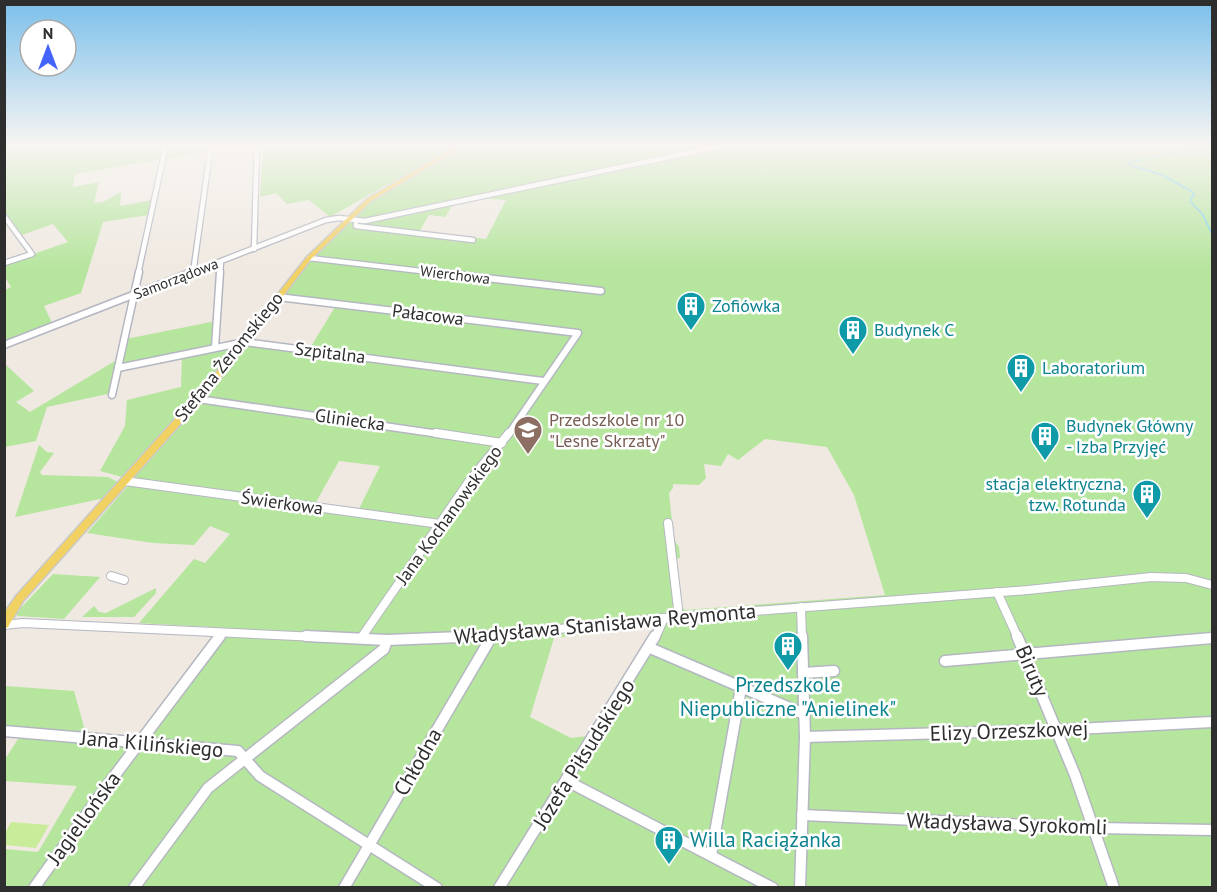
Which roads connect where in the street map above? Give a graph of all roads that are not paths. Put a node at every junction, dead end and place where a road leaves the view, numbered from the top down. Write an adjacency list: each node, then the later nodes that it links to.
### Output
1 (157, 187): 16 (street)
2 (205, 187): 14 (street)
3 (256, 187): 10 (street)
4 (388, 187): 7 (main road, Stefana Żeromskiego)
5 (524, 187): 8 (street)
6 (4, 216): 13 (street)
7 (348, 220): 8 (street, Samorządowa); 10 (street, Samorządowa); 11 (main road, Stefana Żeromskiego)
8 (357, 222): 9 (street, Samorządowa)
9 (473, 240)
10 (254, 249): 12 (street, Samorządowa)
11 (309, 258): 15 (street, Wierchowa); 17 (main road, Stefana Żeromskiego)
12 (221, 262): 14 (street, Samorządowa); 21 (street)
13 (4, 263)
14 (193, 273): 16 (street, Samorządowa)
15 (601, 291)
16 (134, 296): 20 (street, Samorządowa); 22 (street)
17 (278, 297): 18 (street, Pałacowa); 19 (main road, Stefana Żeromskiego)
18 (578, 333): 23 (street, Jana Kochanowskiego)
19 (245, 342): 21 (street, Szpitalna); 23 (street, Szpitalna); 25 (main road, Stefana Żeromskiego)
20 (4, 345)
21 (215, 347): 22 (street, Szpitalna)
22 (118, 368): 24 (street)
23 (543, 381): 26 (street, Jana Kochanowskiego)
24 (112, 394)
25 (198, 399): 26 (street, Gliniecka); 27 (main road, Stefana Żeromskiego)
26 (502, 443): 29 (street, Jana Kochanowskiego)
27 (125, 481): 29 (street, Świerkowa); 35 (main road, Stefana Żeromskiego)
28 (668, 522): 36 (street)
29 (440, 524): 40 (street, Jana Kochanowskiego)
30 (111, 576): 31 (street)
31 (124, 579)
32 (1212, 585): 33 (street, Władysława Stanisława Reymonta)
33 (997, 592): 34 (street, Władysława Stanisława Reymonta); 44 (street, Biruty)
34 (801, 607): 36 (street, Władysława Stanisława Reymonta); 47 (street)
35 (6, 617): 38 (street, Władysława Stanisława Reymonta)
36 (679, 617): 37 (street, Władysława Stanisława Reymonta)
37 (663, 618): 39 (street, Władysława Stanisława Reymonta); 43 (street, Józefa Piłsudskiego)
38 (222, 633): 40 (street, Władysława Stanisława Reymonta); 54 (street, Jagiellońska)
39 (492, 636): 42 (street, Władysława Stanisława Reymonta); 60 (street, Chłodna)
40 (361, 638): 42 (street, Władysława Stanisława Reymonta)
41 (1212, 638): 44 (street)
42 (387, 640): 55 (street)
43 (651, 648): 48 (street); 56 (street, Józefa Piłsudskiego)
44 (1026, 654): 45 (street); 51 (street, Biruty)
45 (945, 661)
46 (834, 671): 47 (street)
47 (803, 674): 49 (street)
48 (741, 688): 49 (street); 61 (street)
49 (804, 714): 53 (street)
50 (1212, 722): 51 (street, Elizy Orzeszkowej)
51 (1057, 730): 53 (street, Elizy Orzeszkowej); 58 (street, Biruty)
52 (4, 731): 54 (street, Jana Kilińskiego)
53 (805, 737): 57 (street)
54 (139, 742): 55 (street, Jana Kilińskiego); 62 (street, Jagiellońska)
55 (246, 759): 60 (street, Jana Kilińskiego); 63 (street)
56 (567, 781): 61 (street); 66 (street, Józefa Piłsudskiego)
57 (802, 815): 58 (street, Władysława Syrokomli); 68 (street)
58 (1096, 828): 59 (street, Władysława Syrokomli); 69 (street, Biruty)
59 (1212, 830)
60 (369, 845): 64 (street, Chłodna); 65 (street, Jana Kilińskiego)
61 (711, 855): 67 (street)
62 (33, 888)
63 (134, 888)
64 (344, 888)
65 (437, 888)
66 (499, 888)
67 (773, 888)
68 (800, 888)
69 (1114, 888)

